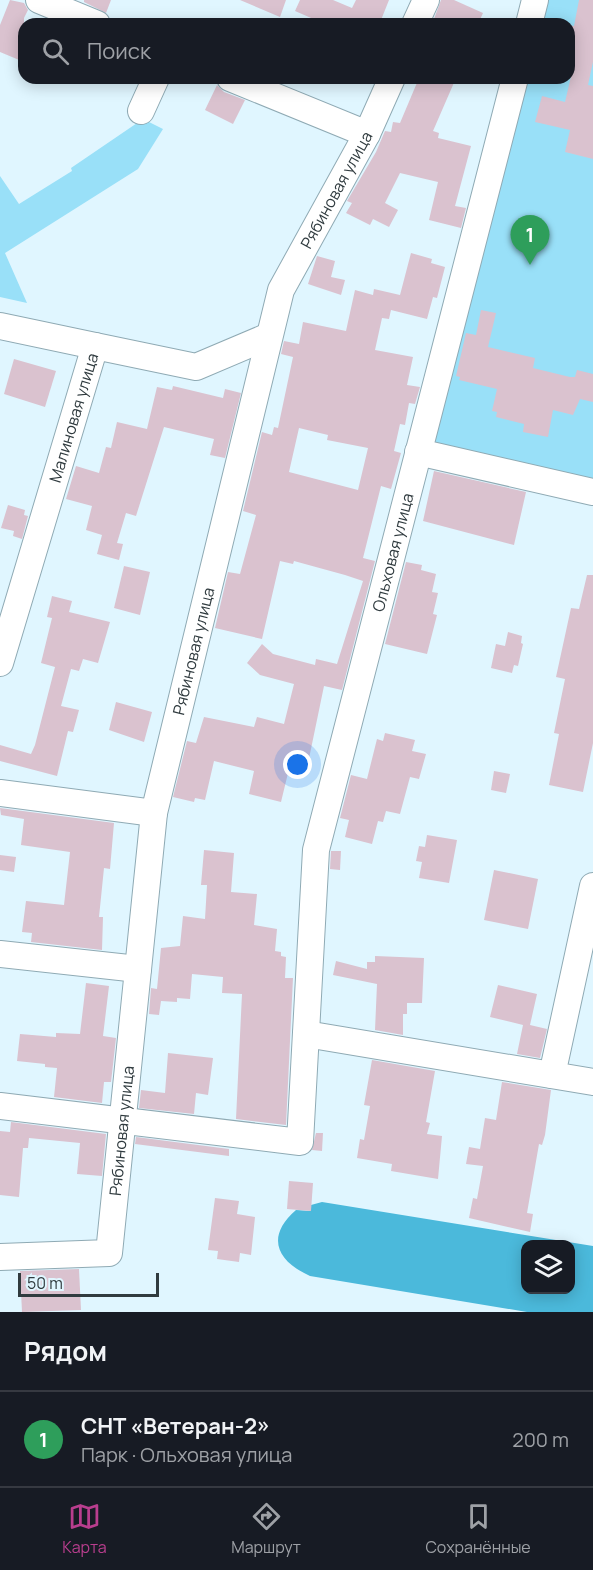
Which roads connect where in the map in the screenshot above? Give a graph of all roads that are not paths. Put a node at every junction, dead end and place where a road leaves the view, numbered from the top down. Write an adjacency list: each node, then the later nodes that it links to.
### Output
1 (39, 0): 4 (street)
2 (426, 0): 5 (street)
3 (536, 0): 6 (street)
4 (83, 18)
5 (418, 18)
6 (531, 18)
7 (153, 84): 11 (street)
8 (245, 84): 12 (street)
9 (389, 84): 12 (street, Рябиновая улица)
10 (513, 84): 16 (street, Ольховая улица)
11 (141, 111)
12 (367, 134): 14 (street, Рябиновая улица)
13 (0, 326): 15 (street)
14 (269, 336): 15 (street, Малиновая улица); 20 (street, Рябиновая улица)
15 (95, 346): 18 (street, Малиновая улица)
16 (418, 452): 17 (street); 24 (street, Ольховая улица)
17 (593, 492)
18 (0, 663)
19 (0, 793): 20 (street)
20 (154, 813): 23 (street, Рябиновая улица)
21 (593, 886): 25 (street)
22 (0, 954): 23 (street)
23 (138, 969): 28 (street, Рябиновая улица)
24 (306, 1034): 25 (street); 28 (street, Ольховая улица)
25 (552, 1075): 26 (street)
26 (593, 1082)
27 (0, 1106): 28 (street)
28 (123, 1119): 29 (street, Рябиновая улица)
29 (0, 1257)

